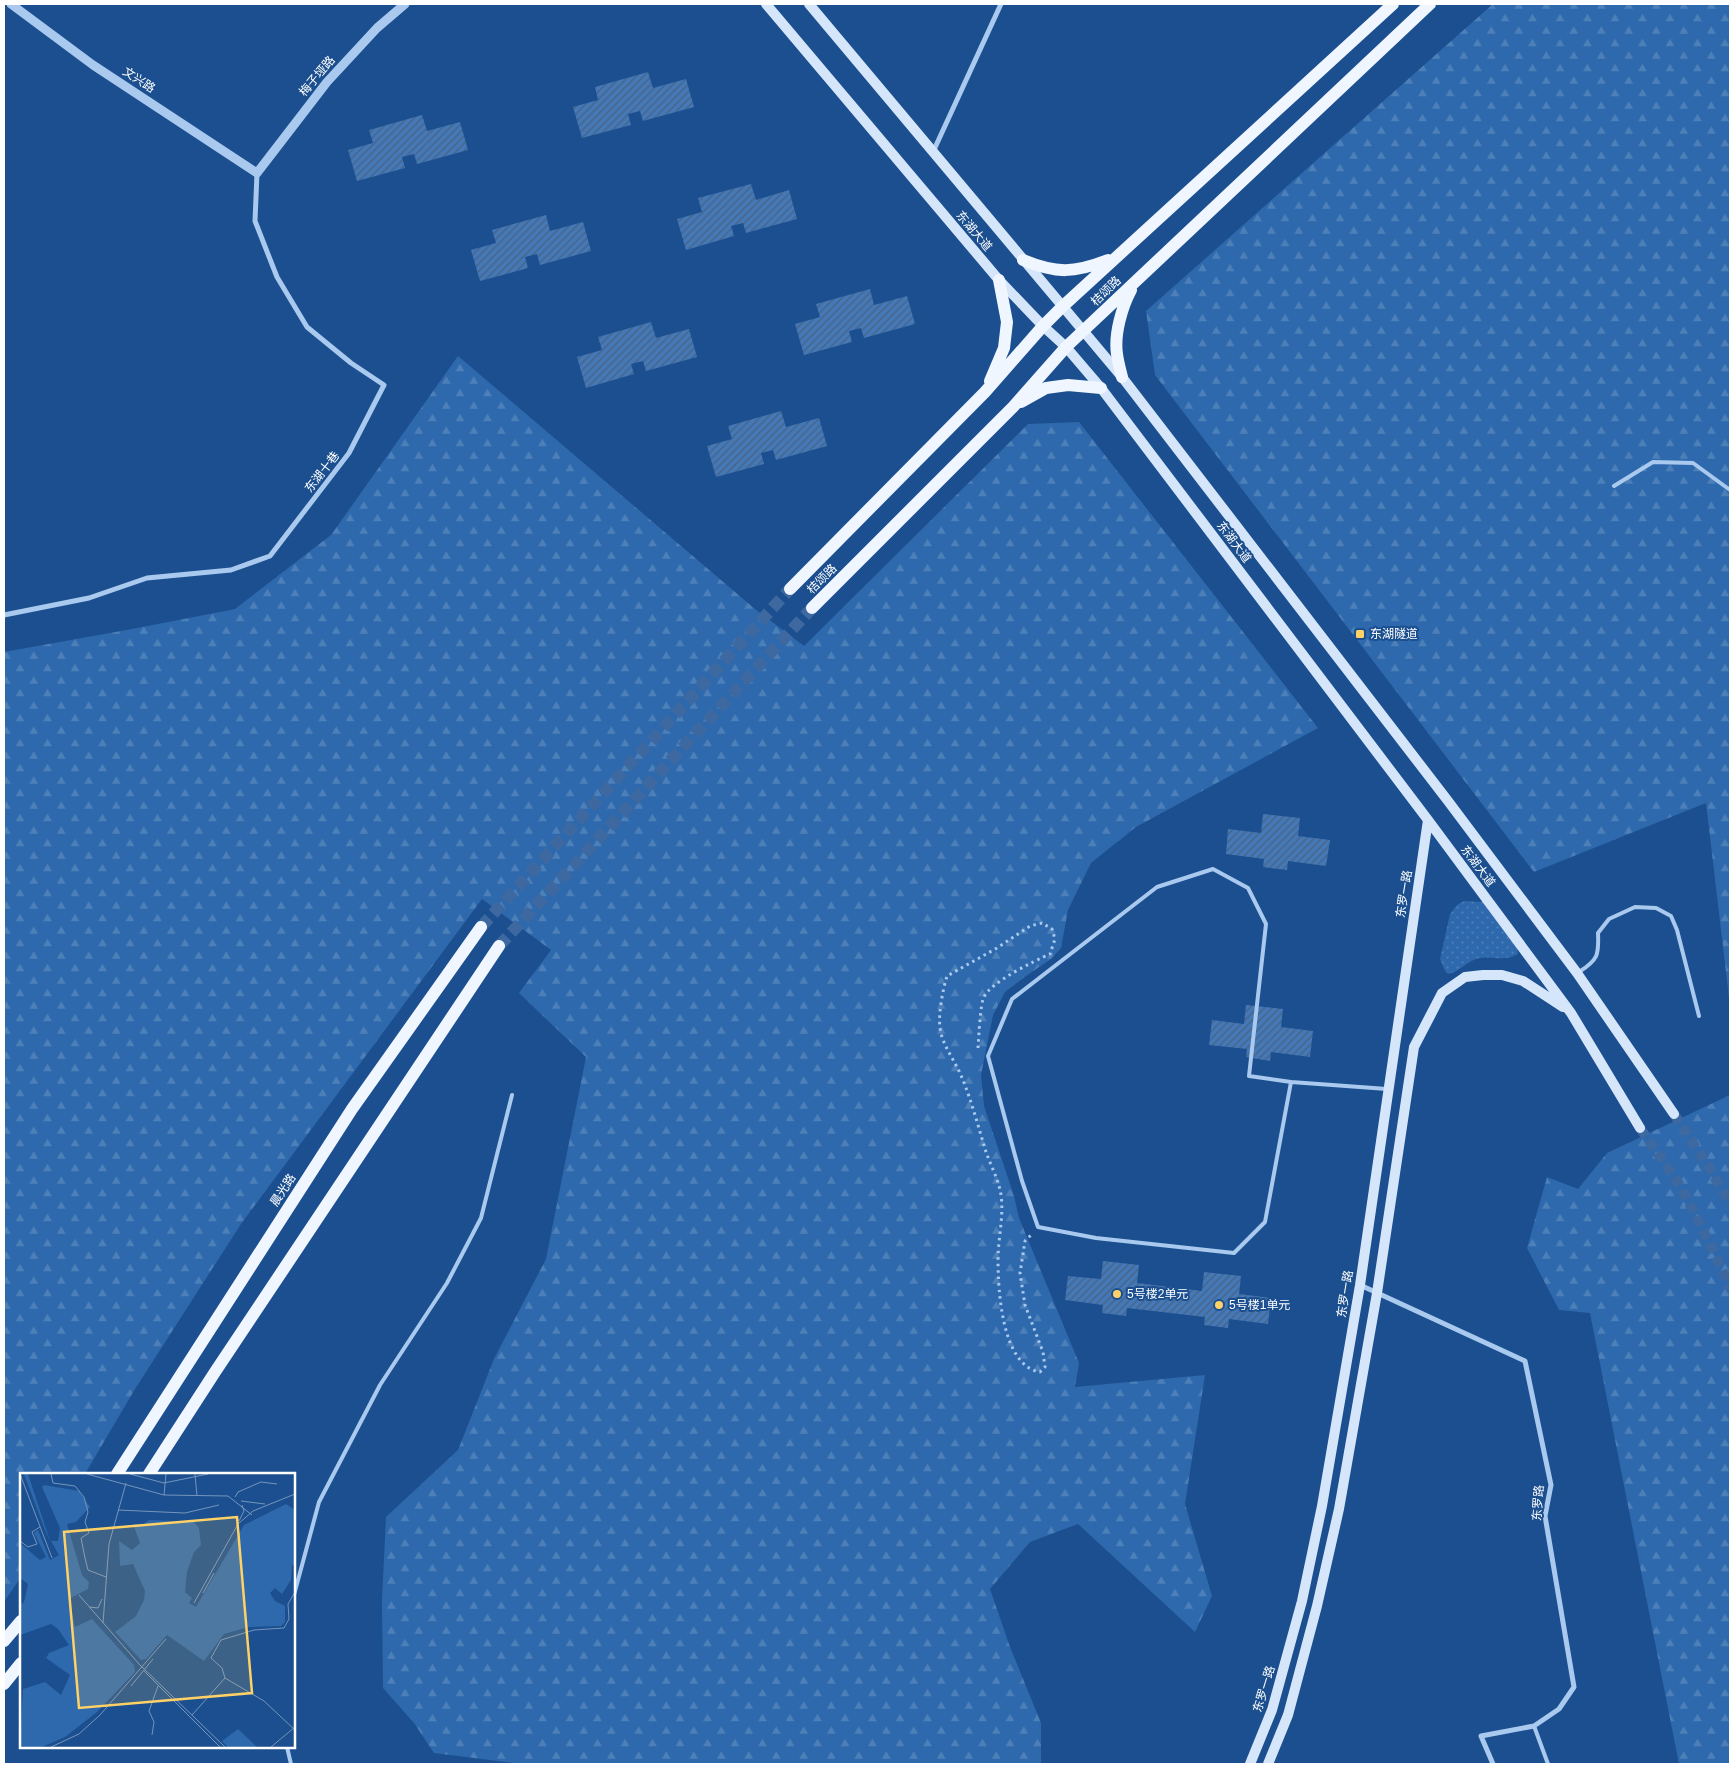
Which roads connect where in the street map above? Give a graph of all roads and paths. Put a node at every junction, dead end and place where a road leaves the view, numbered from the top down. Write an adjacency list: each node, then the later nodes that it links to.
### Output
1 (11, 4): 9 (street, 文兴路)
2 (405, 4): 9 (street, 梅子垭路)
3 (766, 4): 12 (main road, 东湖大道)
4 (808, 4): 8 (main road, 东湖大道)
5 (1001, 4): 8 (street)
6 (1393, 4): 10 (main road, 桔颂路)
7 (1430, 4): 13 (main road, 桔颂路)
8 (933, 153): 11 (main road, 东湖大道)
9 (257, 173): 26 (street, 东湖十巷)
10 (1115, 257): 11 (main road); 14 (main road, 桔颂路)
11 (1023, 260): 14 (main road, 东湖大道)
12 (999, 280): 15 (main road, 东湖大道); 20 (main road)
13 (1136, 281): 16 (main road, 桔颂路); 18 (main road)
14 (1062, 307): 15 (main road, 桔颂路); 16 (main road, 东湖大道)
15 (1043, 326): 17 (main road, 东湖大道); 20 (main road, 桔颂路)
16 (1083, 332): 17 (main road, 桔颂路); 18 (main road, 东湖大道)
17 (1066, 347): 19 (main road, 东湖大道); 21 (main road, 桔颂路)
18 (1122, 377): 30 (main road, 东湖大道)
19 (1102, 388): 21 (main road); 27 (main road, 东湖大道)
20 (985, 392): 24 (main road, 桔颂路)
21 (1013, 407): 25 (main road, 桔颂路)
22 (1614, 486): 23 (lane)
23 (1730, 490)
24 (790, 589)
25 (812, 608)
26 (4, 615)
27 (1428, 820): 31 (main road, 东湖大道); 34 (main road, 东罗一路)
28 (481, 927): 40 (main road, 晨光路)
29 (499, 946): 41 (main road)
30 (1577, 973): 32 (lane); 36 (main road, 东湖大道)
31 (1571, 1013): 37 (main road, 东湖大道); 39 (main road)
32 (1700, 1016)
33 (1292, 1082): 33 (lane); 34 (lane)
34 (1387, 1089): 38 (main road, 东罗一路)
35 (512, 1095): 42 (lane)
36 (1674, 1114)
37 (1640, 1128)
38 (1360, 1285): 39 (street, 东罗路); 50 (main road, 东罗一路)
39 (1377, 1293): 47 (street, 东罗路); 51 (main road)
40 (118, 1473)
41 (150, 1473)
42 (295, 1591)
43 (20, 1622): 44 (main road)
44 (4, 1641)
45 (20, 1665): 46 (main road)
46 (4, 1684)
47 (1534, 1726): 52 (street, 东罗路); 53 (lane)
48 (287, 1748): 49 (lane)
49 (290, 1764)
50 (1250, 1764)
51 (1268, 1764)
52 (1493, 1764)
53 (1548, 1764)

